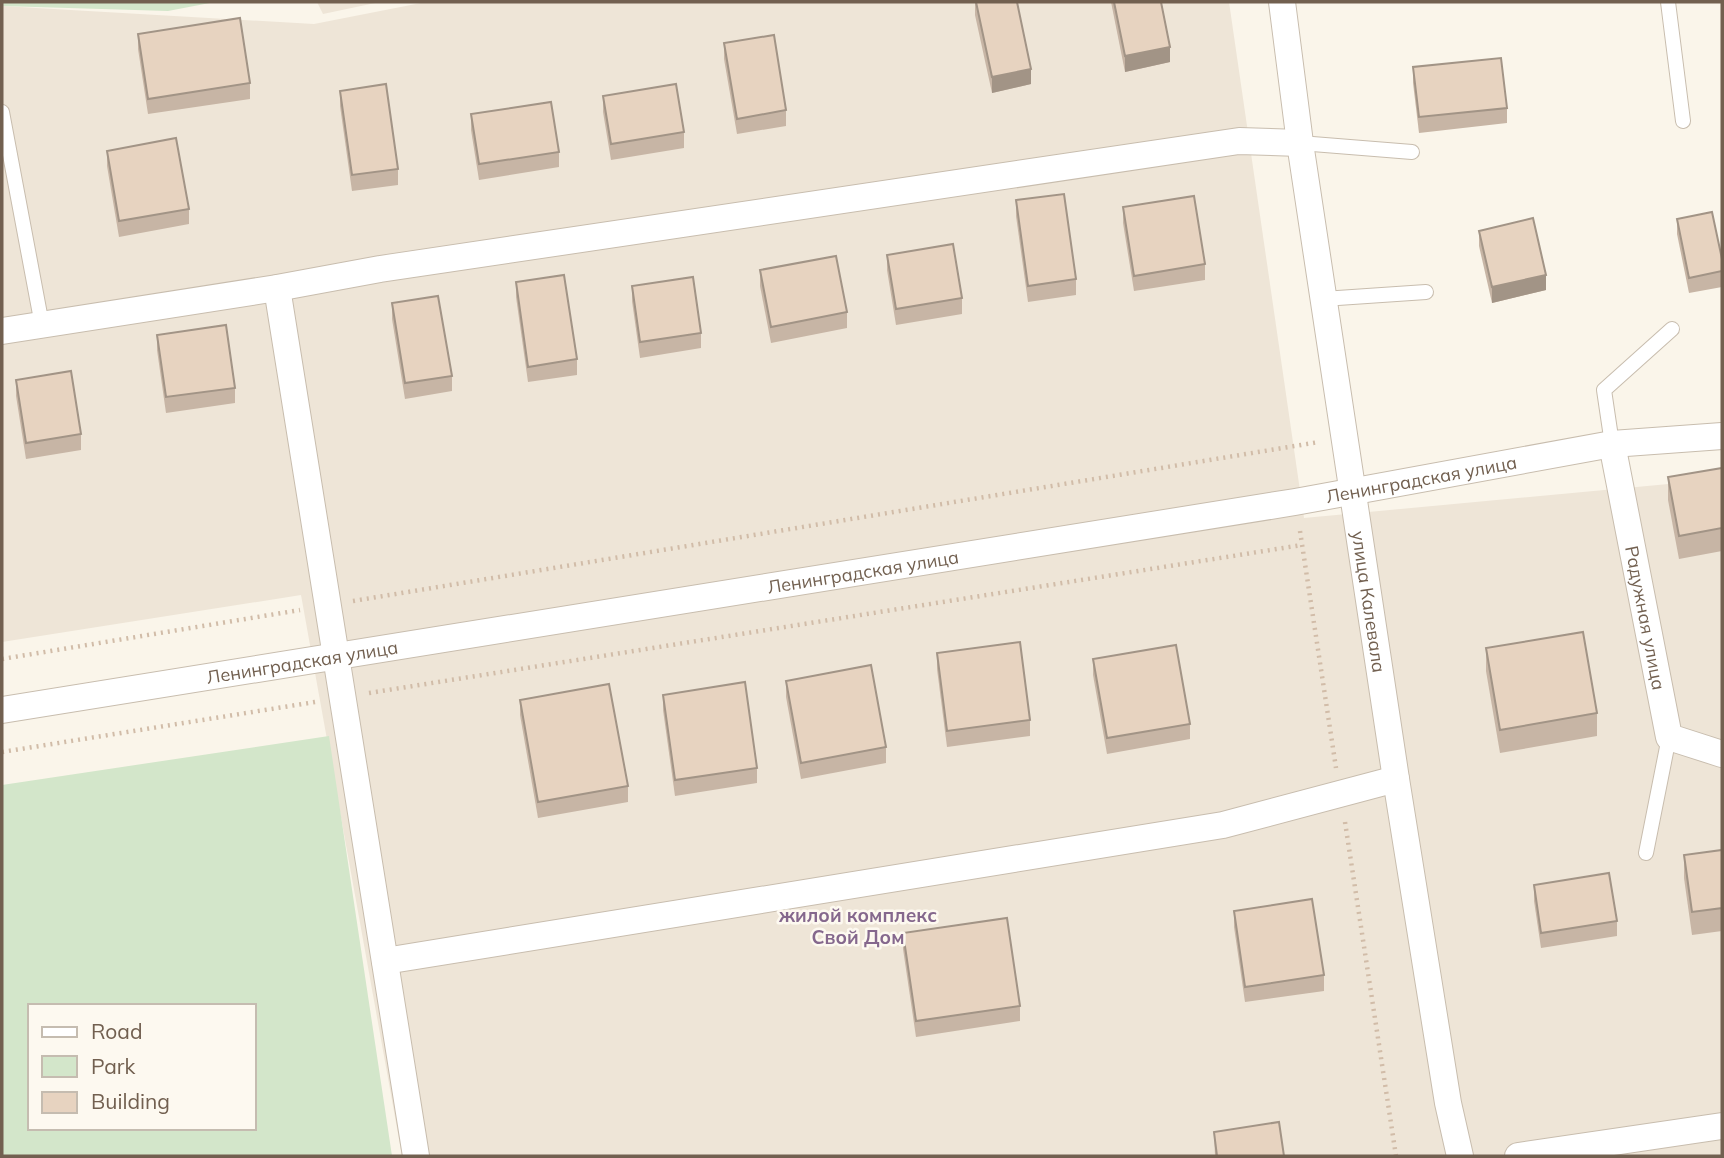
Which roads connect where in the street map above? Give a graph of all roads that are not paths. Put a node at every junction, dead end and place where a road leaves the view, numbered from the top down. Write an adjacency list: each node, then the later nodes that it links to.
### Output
1 (1282, 2): 5 (street, улица Калевала)
2 (1668, 2): 4 (lane)
3 (2, 112): 10 (lane)
4 (1683, 121)
5 (1300, 143): 6 (lane); 7 (street); 9 (street, улица Калевала)
6 (1412, 152)
7 (277, 288): 10 (street); 16 (street)
8 (1426, 292): 9 (lane)
9 (1323, 299): 15 (street, улица Калевала)
10 (42, 325): 12 (street)
11 (1672, 329): 14 (lane)
12 (2, 331)
13 (1722, 436): 14 (street, Ленинградская улица)
14 (1612, 444): 15 (street, Ленинградская улица); 18 (street, Радужная улица)
15 (1353, 493): 16 (street, Ленинградская улица); 20 (street, улица Калевала)
16 (336, 656): 17 (street, Ленинградская улица); 22 (street)
17 (2, 710)
18 (1669, 737): 19 (street); 21 (lane)
19 (1722, 754)
20 (1396, 779): 22 (street); 25 (street, улица Калевала)
21 (1646, 853)
22 (385, 961): 24 (street)
23 (1722, 1126): 26 (street)
24 (416, 1156)
25 (1460, 1156)
26 (1518, 1156)

